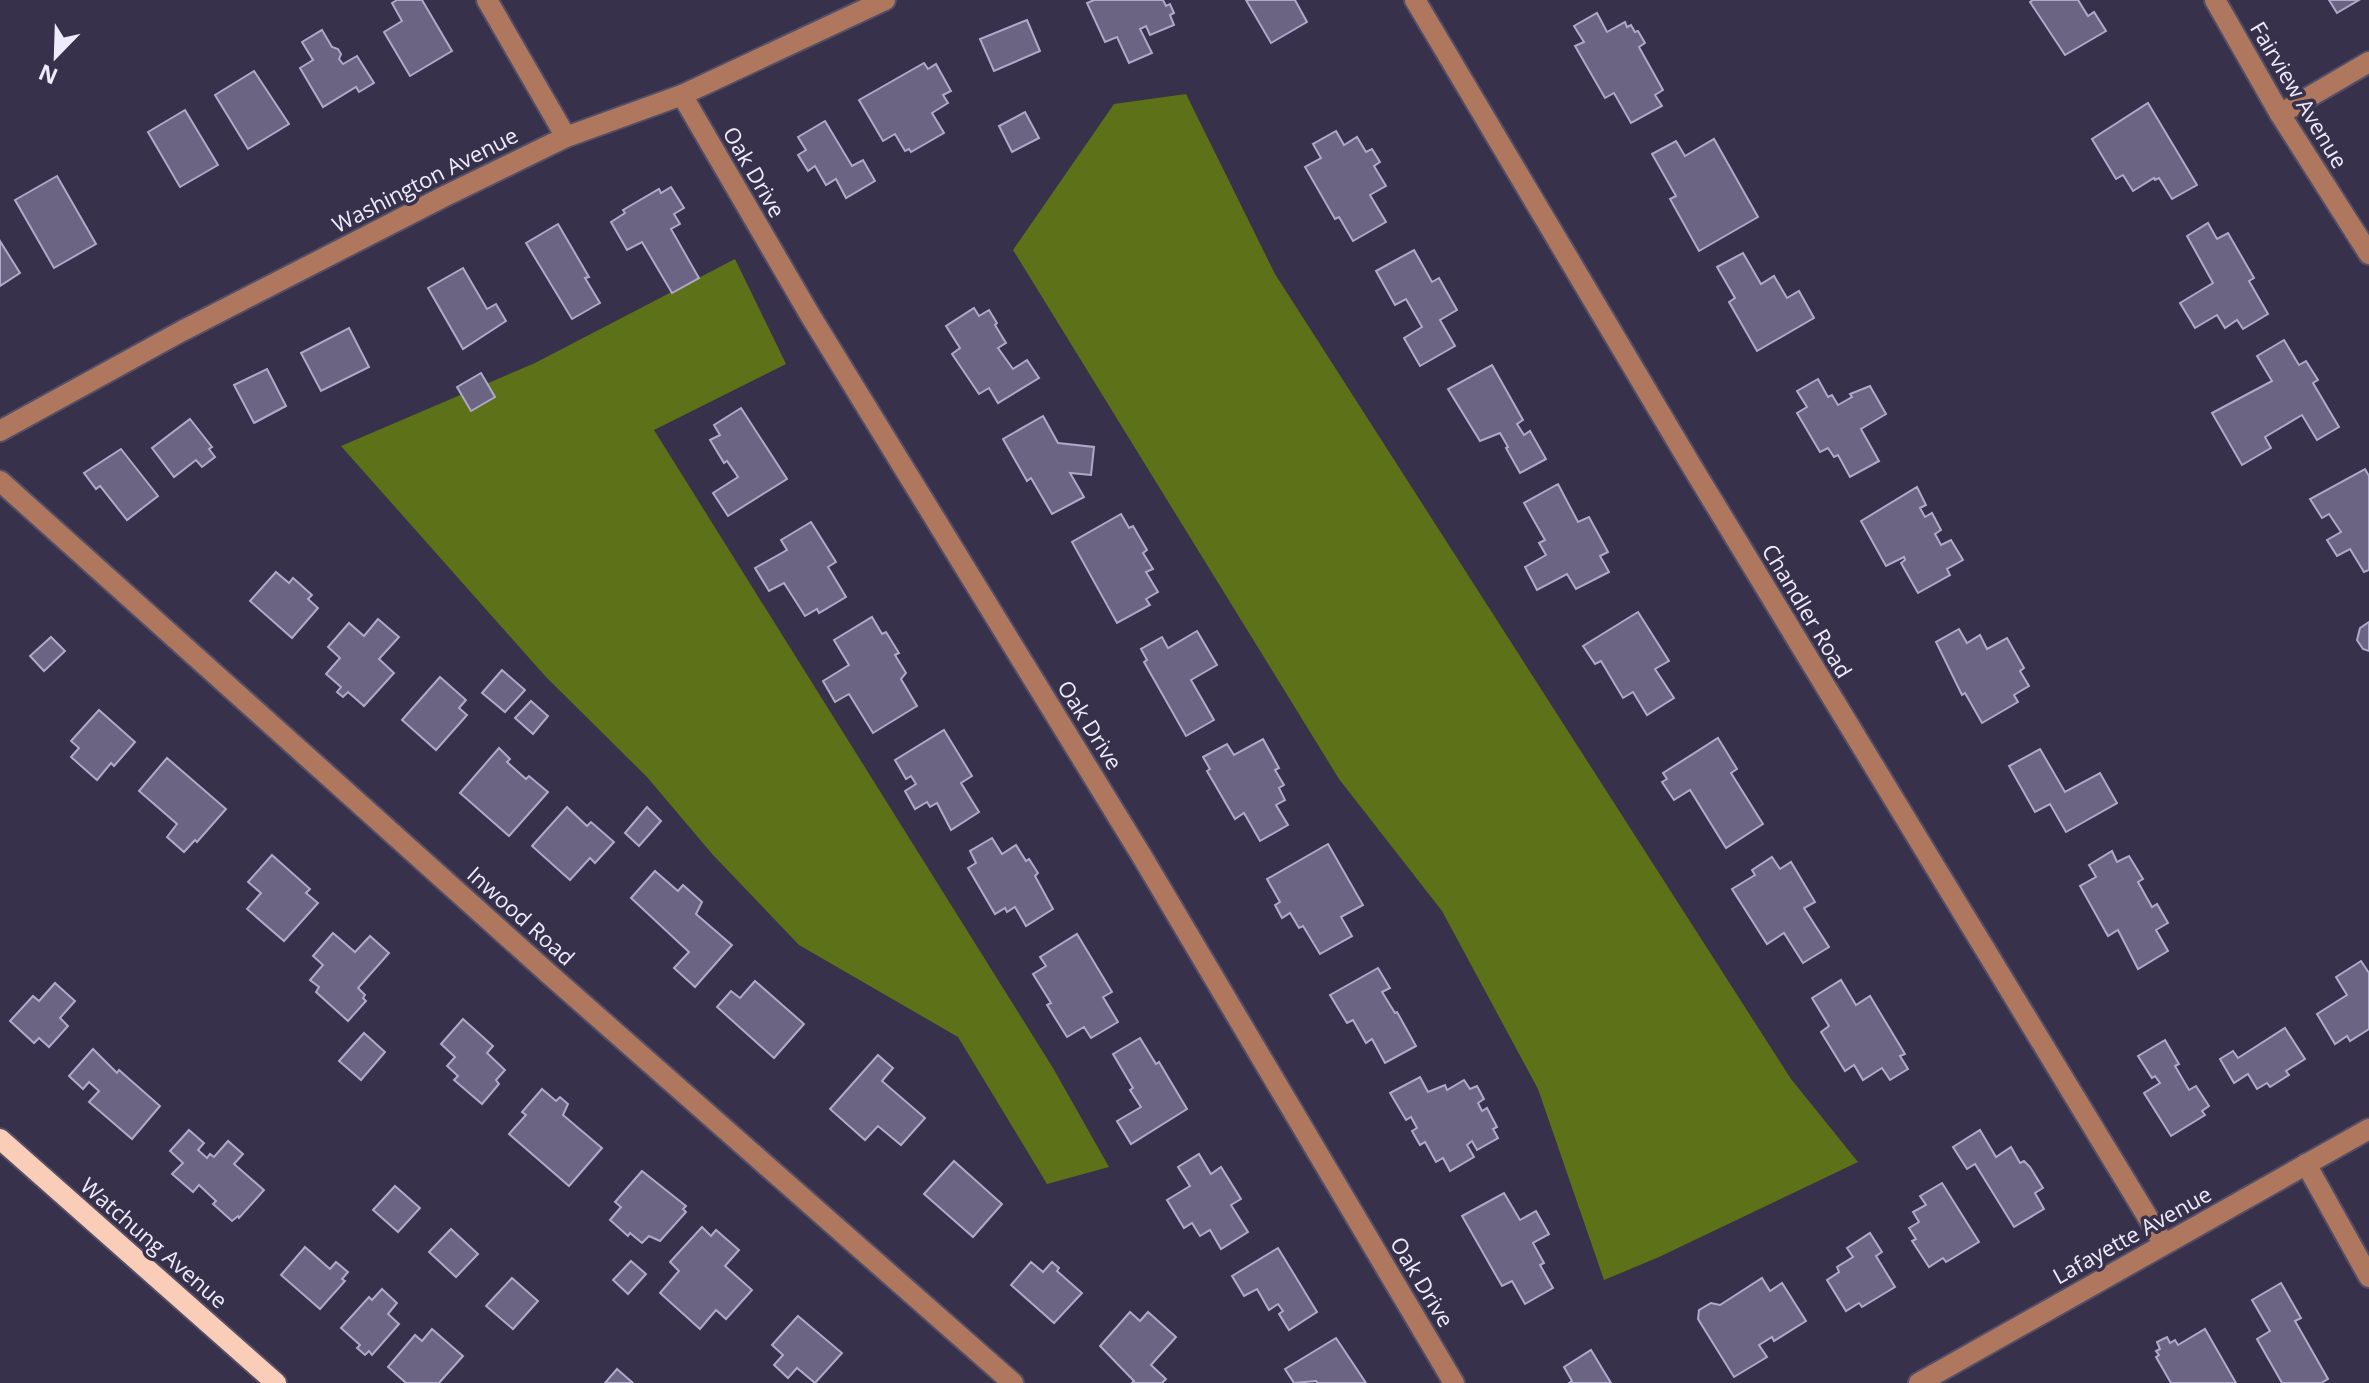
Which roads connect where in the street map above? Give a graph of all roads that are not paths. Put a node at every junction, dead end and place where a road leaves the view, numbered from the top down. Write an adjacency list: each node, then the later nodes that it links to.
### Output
1 (487, 0): 8 (street)
2 (885, 0): 6 (street, Washington Avenue)
3 (1415, 0): 15 (street, Chandler Road)
4 (2215, 0): 7 (street, Fairview Avenue)
5 (2369, 62): 7 (street)
6 (682, 95): 8 (street, Washington Avenue); 19 (street, Oak Drive)
7 (2280, 114): 9 (street, Fairview Avenue)
8 (566, 137): 10 (street, Washington Avenue)
9 (2369, 254)
10 (0, 431)
11 (0, 481): 18 (street, Inwood Road)
12 (2369, 1129): 14 (street, Lafayette Avenue)
13 (0, 1139): 17 (main road, Watchung Avenue)
14 (2306, 1164): 15 (street, Lafayette Avenue); 16 (street)
15 (2164, 1244): 20 (street, Lafayette Avenue)
16 (2369, 1277)
17 (276, 1383)
18 (1013, 1383)
19 (1454, 1383)
20 (1919, 1383)

